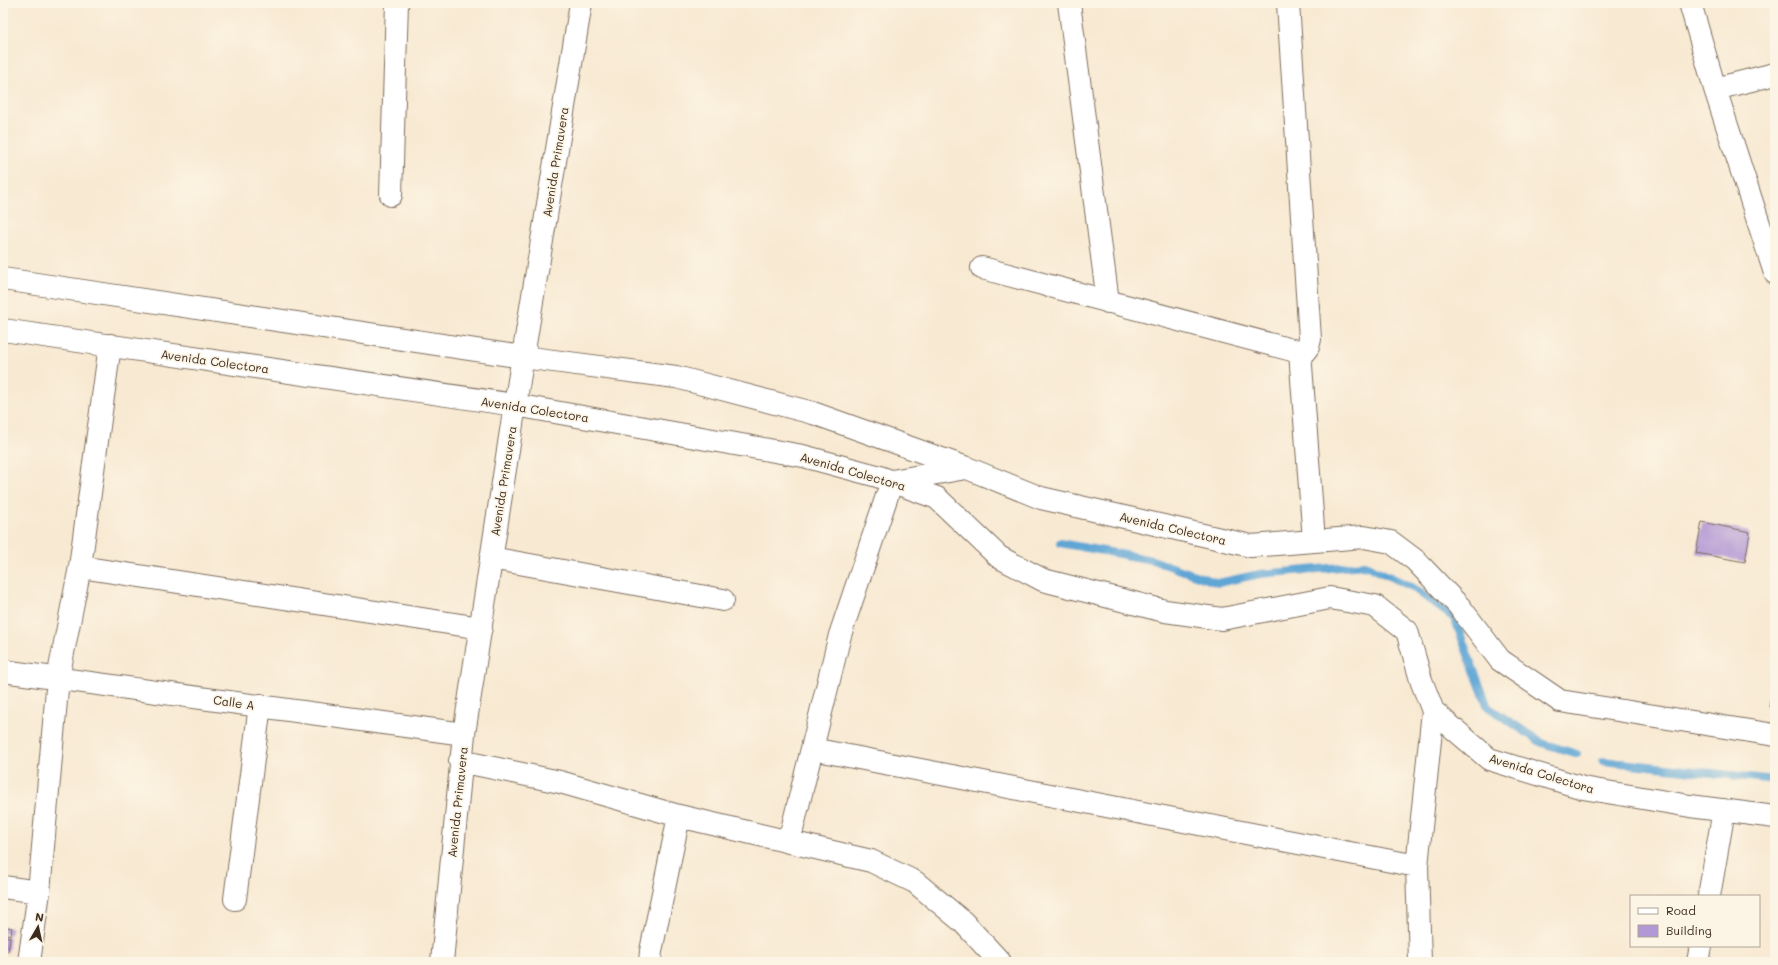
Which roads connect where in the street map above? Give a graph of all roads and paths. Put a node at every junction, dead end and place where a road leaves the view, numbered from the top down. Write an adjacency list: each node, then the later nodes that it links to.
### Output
1 (397, 3): 8 (street)
2 (581, 3): 16 (street, Avenida Primavera)
3 (1068, 3): 12 (street)
4 (1288, 3): 15 (street)
5 (1690, 3): 7 (street)
6 (1775, 74): 7 (street)
7 (1715, 89): 10 (street)
8 (391, 195)
9 (982, 268): 12 (street)
10 (1775, 273)
11 (3, 279): 16 (street, Avenida Colectora)
12 (1108, 302): 15 (street)
13 (3, 330): 14 (street, Avenida Colectora)
14 (110, 345): 17 (street, Avenida Colectora); 22 (street)
15 (1300, 352): 20 (street)
16 (523, 357): 17 (street, Avenida Primavera); 18 (street, Avenida Colectora)
17 (515, 405): 19 (street, Avenida Colectora); 21 (street, Avenida Primavera)
18 (967, 468): 19 (street); 20 (street, Avenida Colectora)
19 (892, 481): 28 (street, Avenida Colectora); 31 (street)
20 (1314, 541): 30 (street, Avenida Colectora)
21 (491, 558): 23 (street); 24 (street, Avenida Primavera)
22 (80, 567): 24 (street); 26 (street)
23 (724, 600)
24 (481, 628): 29 (street, Avenida Primavera)
25 (3, 671): 26 (street, Calle A)
26 (58, 678): 27 (street, Calle A); 39 (street)
27 (260, 705): 29 (street, Calle A); 41 (street)
28 (1433, 711): 33 (street, Avenida Colectora); 37 (street)
29 (464, 734): 32 (street, Avenida Primavera)
30 (1775, 735)
31 (812, 749): 36 (street); 37 (street)
32 (460, 761): 34 (street); 44 (street, Avenida Primavera)
33 (1724, 810): 35 (street, Avenida Colectora); 40 (street)
34 (679, 816): 36 (street); 45 (street)
35 (1775, 817)
36 (790, 842): 46 (street)
37 (1417, 866): 47 (street)
38 (3, 887): 39 (street)
39 (39, 892): 43 (street)
40 (1709, 895)
41 (235, 899)
42 (1701, 947): 48 (street)
43 (29, 962)
44 (442, 962)
45 (650, 962)
46 (1000, 962)
47 (1420, 962)
48 (1698, 962)

